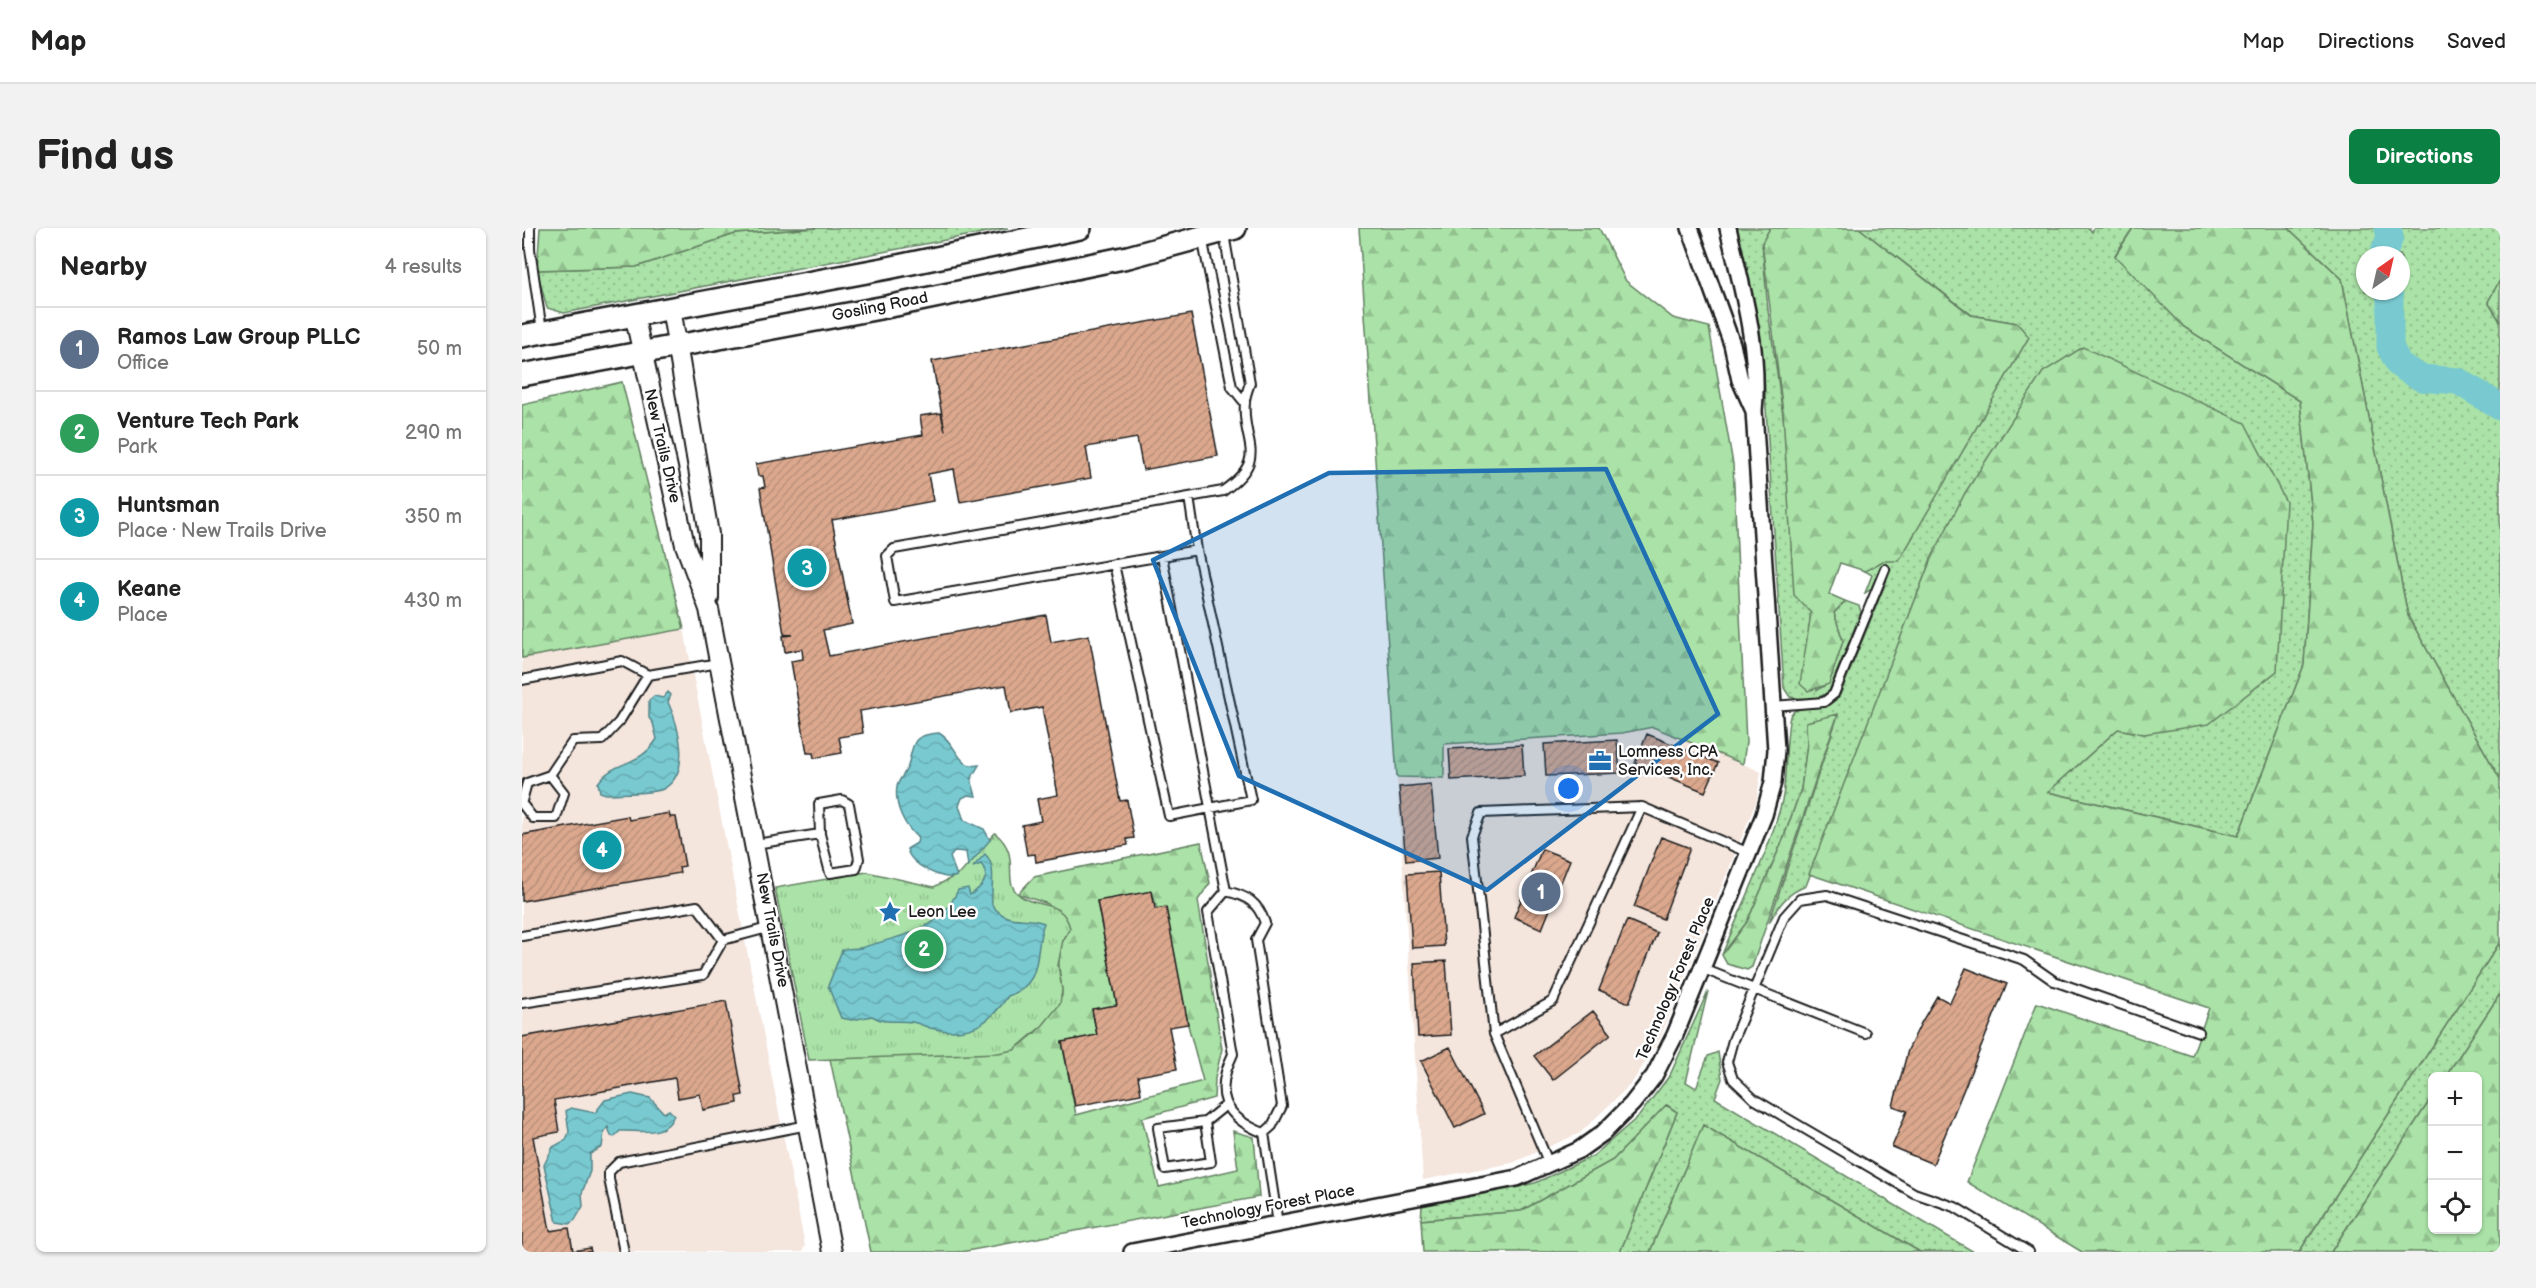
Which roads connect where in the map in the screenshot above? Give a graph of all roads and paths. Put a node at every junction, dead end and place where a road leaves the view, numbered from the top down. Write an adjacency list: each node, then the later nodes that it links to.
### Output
1 (530, 228): 9 (lane)
2 (1080, 228): 7 (main road)
3 (1690, 228): 14 (street, Technology Forest Place)
4 (1728, 228): 14 (street, Technology Forest Place)
5 (1227, 229): 6 (main road, Gosling Road); 13 (lane)
6 (1201, 233): 10 (main road, Gosling Road); 13 (lane)
7 (671, 308): 8 (main road); 10 (street, New Trails Drive)
8 (634, 314): 9 (main road); 11 (street, New Trails Drive)
9 (532, 334)
10 (678, 345): 11 (main road, Gosling Road); 20 (street, New Trails Drive)
11 (641, 352): 12 (main road, Gosling Road); 20 (street, New Trails Drive)
12 (522, 375)
13 (1245, 403): 15 (lane)
14 (1754, 411): 24 (street, Technology Forest Place)
15 (1189, 497): 16 (lane); 18 (lane)
16 (1197, 550): 17 (lane); 28 (lane)
17 (1162, 556): 18 (lane); 28 (lane)
18 (1114, 564): 28 (lane)
19 (1885, 570): 24 (lane)
20 (709, 609): 21 (street, New Trails Drive)
21 (720, 663): 22 (lane); 30 (street, New Trails Drive)
22 (648, 675): 23 (lane); 25 (lane)
23 (522, 680)
24 (1773, 706): 31 (street, Technology Forest Place)
25 (550, 775): 26 (lane); 26 (lane)
26 (522, 803)
27 (1642, 807): 31 (lane); 41 (lane); 41 (lane)
28 (1208, 808): 32 (lane)
29 (820, 834): 29 (lane); 30 (lane)
30 (755, 844): 33 (street, New Trails Drive)
31 (1749, 852): 36 (street, Technology Forest Place)
32 (1226, 891): 42 (lane); 45 (lane)
33 (771, 927): 35 (lane); 44 (street, New Trails Drive)
34 (522, 936): 35 (lane)
35 (723, 940): 38 (lane)
36 (1701, 968): 37 (lane); 46 (street, Technology Forest Place)
37 (1754, 989): 39 (lane); 40 (lane); 52 (lane)
38 (522, 1003)
39 (2199, 1032)
40 (1865, 1033)
41 (1494, 1034): 46 (lane)
42 (1226, 1105): 43 (lane); 45 (lane)
43 (1205, 1122): 43 (lane)
44 (808, 1125): 49 (lane); 50 (street, New Trails Drive)
45 (1264, 1133): 47 (lane)
46 (1549, 1164): 47 (street, Technology Forest Place)
47 (1278, 1224): 48 (street, Technology Forest Place)
48 (1173, 1248): 51 (street, Technology Forest Place)
49 (624, 1252)
50 (832, 1252)
51 (1132, 1252)
52 (2029, 1252)

